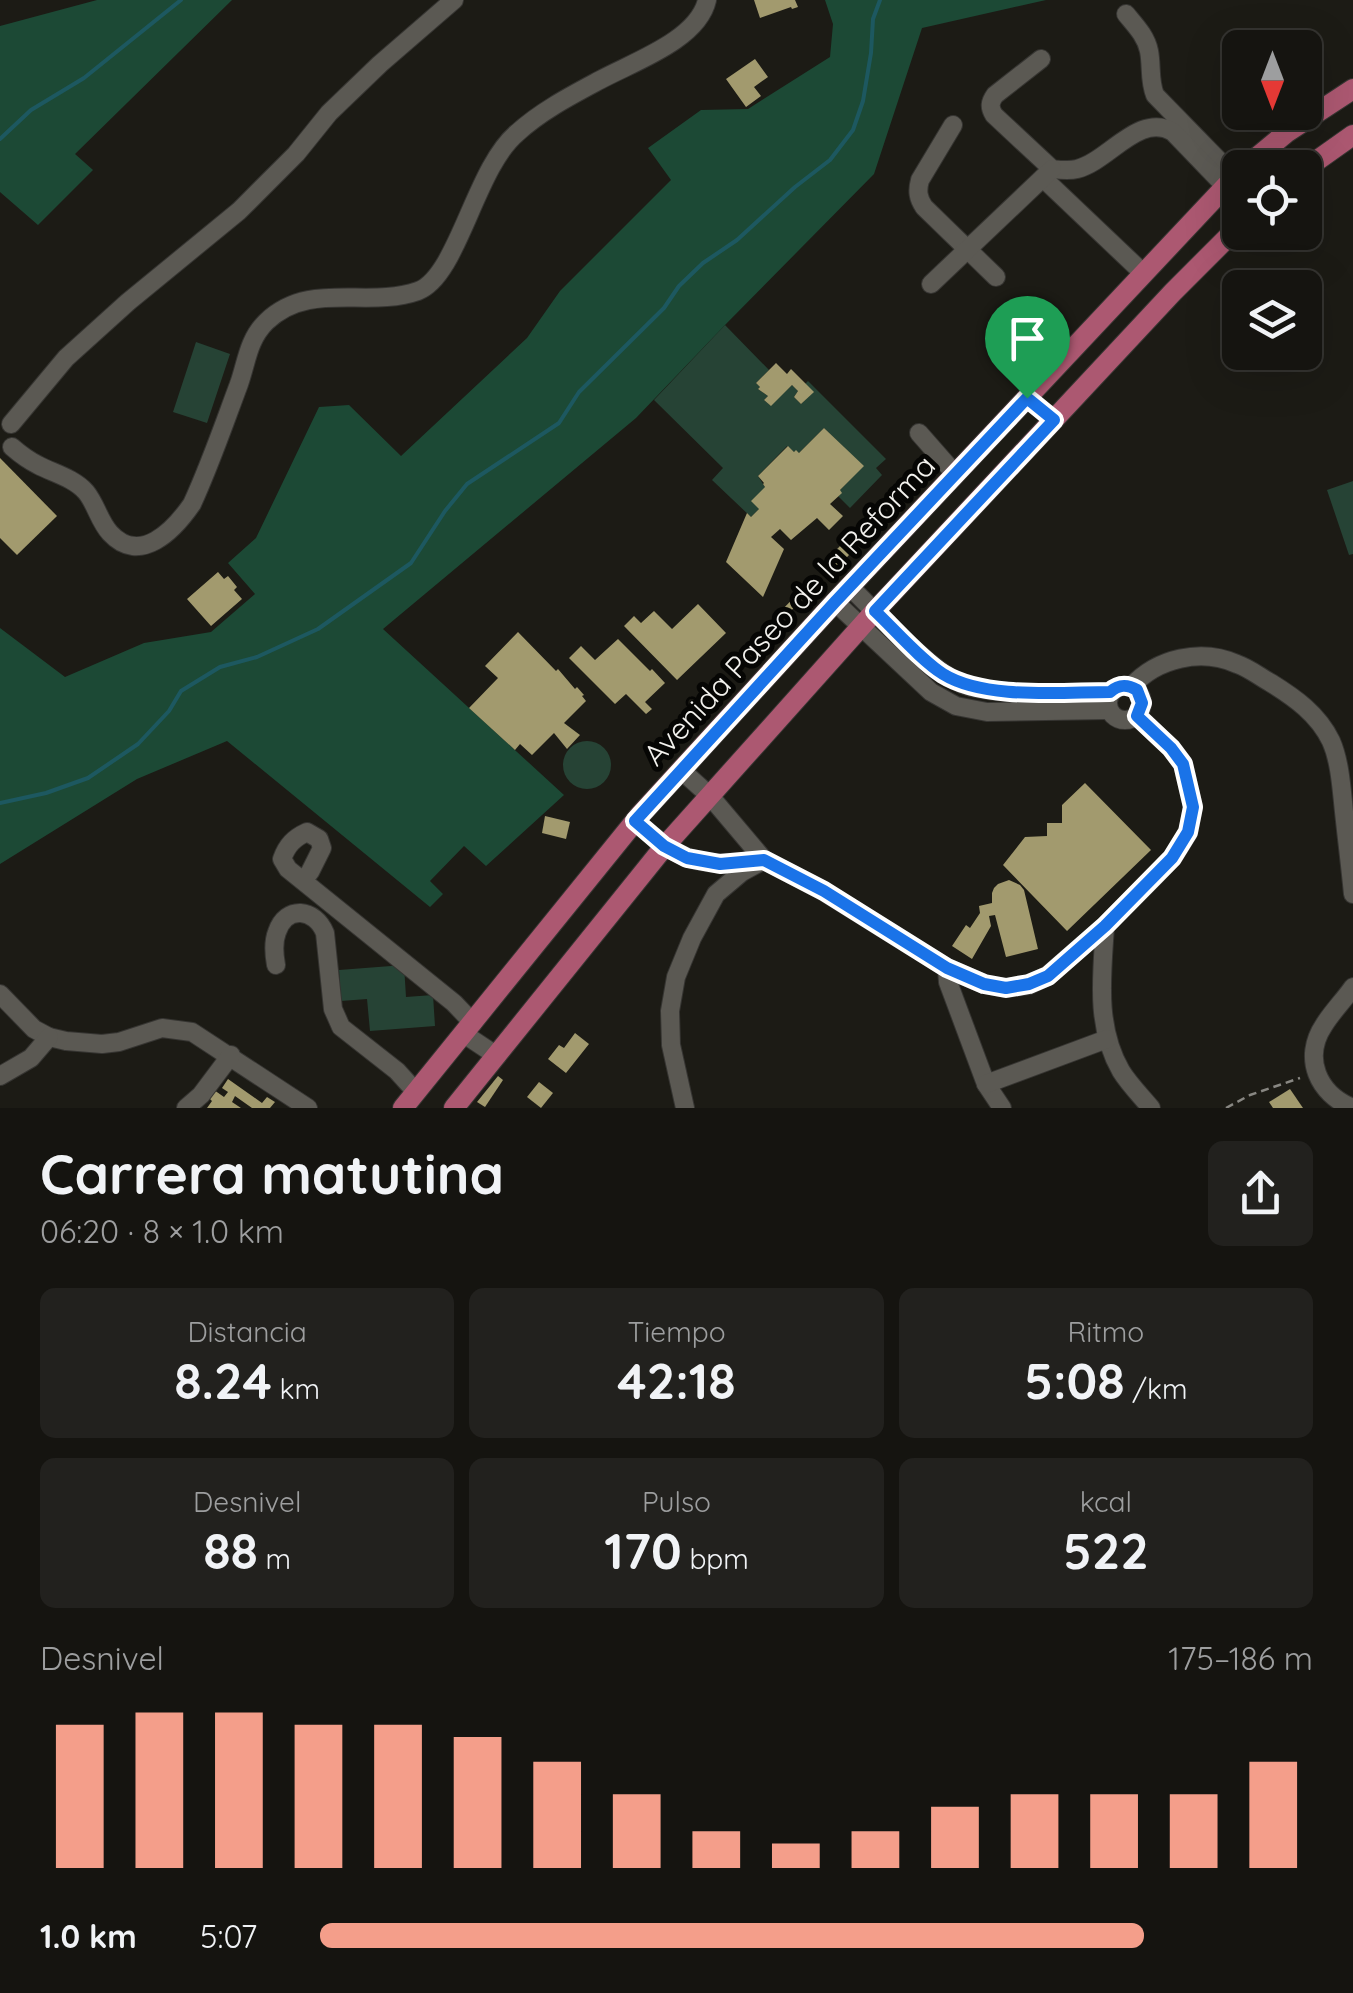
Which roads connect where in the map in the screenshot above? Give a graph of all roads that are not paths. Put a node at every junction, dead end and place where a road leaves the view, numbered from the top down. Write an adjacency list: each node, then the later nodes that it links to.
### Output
1 (454, 0): 21 (street)
2 (706, 0): 23 (street)
3 (1126, 14): 10 (street)
4 (1041, 59): 12 (street)
5 (1353, 89): 8 (main road, Avenida Paseo de la Reforma)
6 (953, 124): 15 (street)
7 (1353, 135): 9 (main road)
8 (1266, 150)
9 (1322, 157)
10 (1222, 161)
11 (1222, 165): 12 (street)
12 (1048, 173): 15 (street); 16 (street)
13 (1222, 190): 16 (main road, Avenida Paseo de la Reforma)
14 (1222, 243): 20 (main road)
15 (968, 250): 17 (street); 18 (street)
16 (1143, 273): 19 (main road, Avenida Paseo de la Reforma)
17 (996, 278)
18 (932, 284)
19 (1027, 398): 20 (main road); 24 (main road, Avenida Paseo de la Reforma)
20 (1054, 420): 26 (main road)
21 (6, 422): 23 (street)
22 (919, 433): 24 (street)
23 (6, 450)
24 (955, 474): 25 (main road, Avenida Paseo de la Reforma)
25 (842, 594): 26 (street); 30 (main road, Avenida Paseo de la Reforma)
26 (868, 619): 28 (street); 31 (main road)
27 (1131, 686): 28 (street); 29 (street); 36 (street)
28 (1110, 701): 29 (street)
29 (1137, 716): 37 (street)
30 (681, 770): 31 (street); 32 (main road, Avenida Paseo de la Reforma)
31 (710, 796): 33 (main road); 34 (street)
32 (635, 821): 33 (street); 44 (main road, Avenida Paseo de la Reforma)
33 (664, 846): 34 (street); 48 (main road)
34 (764, 860): 40 (street); 55 (street)
35 (310, 872): 44 (street)
36 (1353, 894)
37 (1105, 926): 38 (street); 41 (street)
38 (1087, 941): 40 (street); 41 (street)
39 (276, 965): 51 (street)
40 (947, 968): 50 (street)
41 (1101, 984): 46 (street)
42 (1353, 987): 58 (street)
43 (0, 994): 45 (street)
44 (468, 1028): 48 (street); 51 (main road, Avenida Paseo de la Reforma)
45 (49, 1037): 47 (street); 49 (street)
46 (1108, 1039): 50 (street); 57 (street)
47 (231, 1055): 52 (street); 53 (street)
48 (497, 1056): 54 (main road)
49 (0, 1076)
50 (986, 1084): 56 (street)
51 (410, 1100)
52 (186, 1108)
53 (308, 1108)
54 (454, 1108)
55 (685, 1108)
56 (1002, 1108)
57 (1151, 1108)
58 (1353, 1108)

